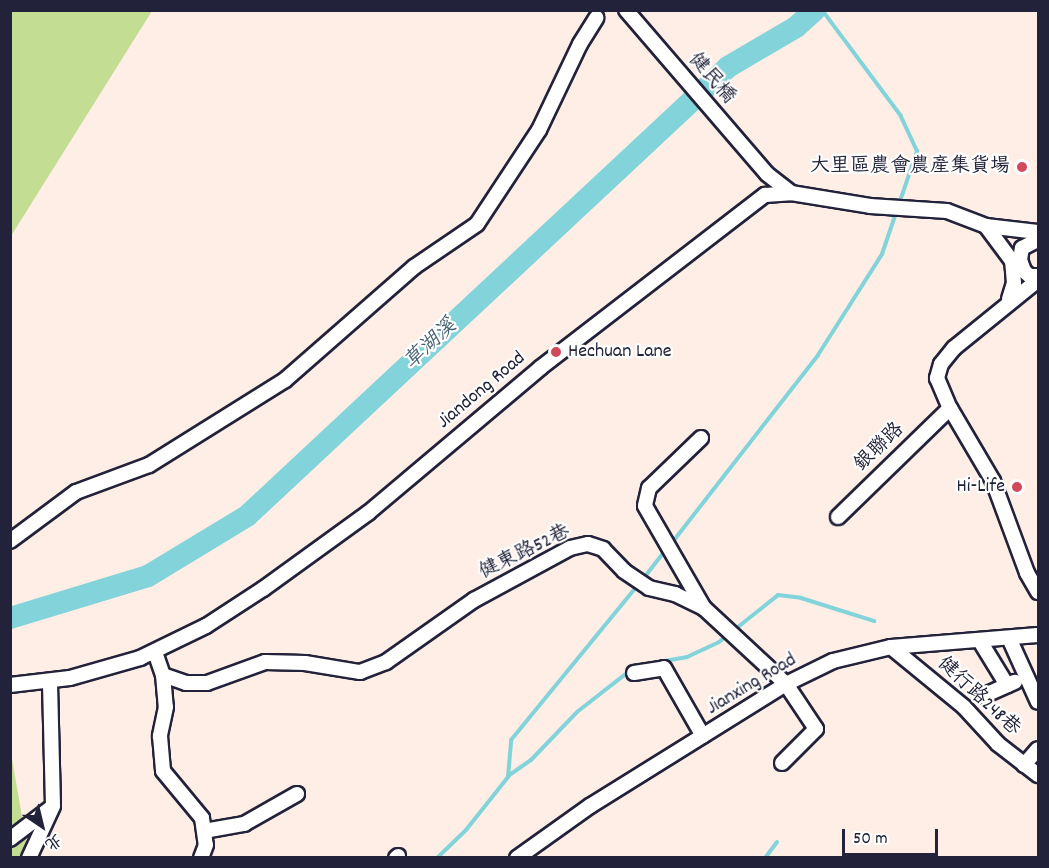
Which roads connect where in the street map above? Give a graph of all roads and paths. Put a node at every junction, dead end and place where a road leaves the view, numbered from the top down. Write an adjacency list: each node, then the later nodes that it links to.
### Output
1 (626, 10): 3 (street, 健民橋)
2 (596, 18): 14 (street)
3 (791, 194): 4 (street, Jiandong Road); 21 (street, Jiandong Road)
4 (986, 226): 5 (street, Jiandong Road); 7 (street)
5 (1038, 232)
6 (1038, 240): 8 (street)
7 (1012, 261): 8 (street); 10 (street)
8 (1024, 271): 9 (street)
9 (1038, 278): 10 (street)
10 (1007, 304): 11 (street)
11 (950, 408): 13 (street, 銀聯路); 15 (street)
12 (700, 438): 16 (street)
13 (838, 517)
14 (10, 541)
15 (1038, 592)
16 (704, 608): 23 (street, 健東路52巷); 26 (street)
17 (1038, 635): 18 (street, Jianxing Road)
18 (1009, 638): 19 (street, Jianxing Road); 24 (street)
19 (980, 641): 20 (street, Jianxing Road); 28 (street)
20 (891, 647): 26 (street, Jianxing Road); 34 (street, 健行路248巷)
21 (155, 652): 23 (street); 25 (street, Jiandong Road)
22 (634, 673): 31 (street)
23 (163, 675): 38 (street)
24 (1026, 678): 28 (street); 30 (street)
25 (50, 681): 27 (street, Jiandong Road); 37 (street)
26 (786, 684): 31 (street, Jianxing Road); 33 (street)
27 (10, 685)
28 (1007, 685): 29 (street)
29 (983, 696)
30 (1038, 702)
31 (703, 736): 42 (street, Jianxing Road)
32 (1038, 749): 34 (street)
33 (782, 763)
34 (1024, 765): 35 (street, 健行路248巷)
35 (1038, 775)
36 (297, 794): 38 (street)
37 (53, 806): 39 (street); 40 (street)
38 (204, 831): 41 (street)
39 (10, 839)
40 (29, 858)
41 (201, 858)
42 (518, 858)

